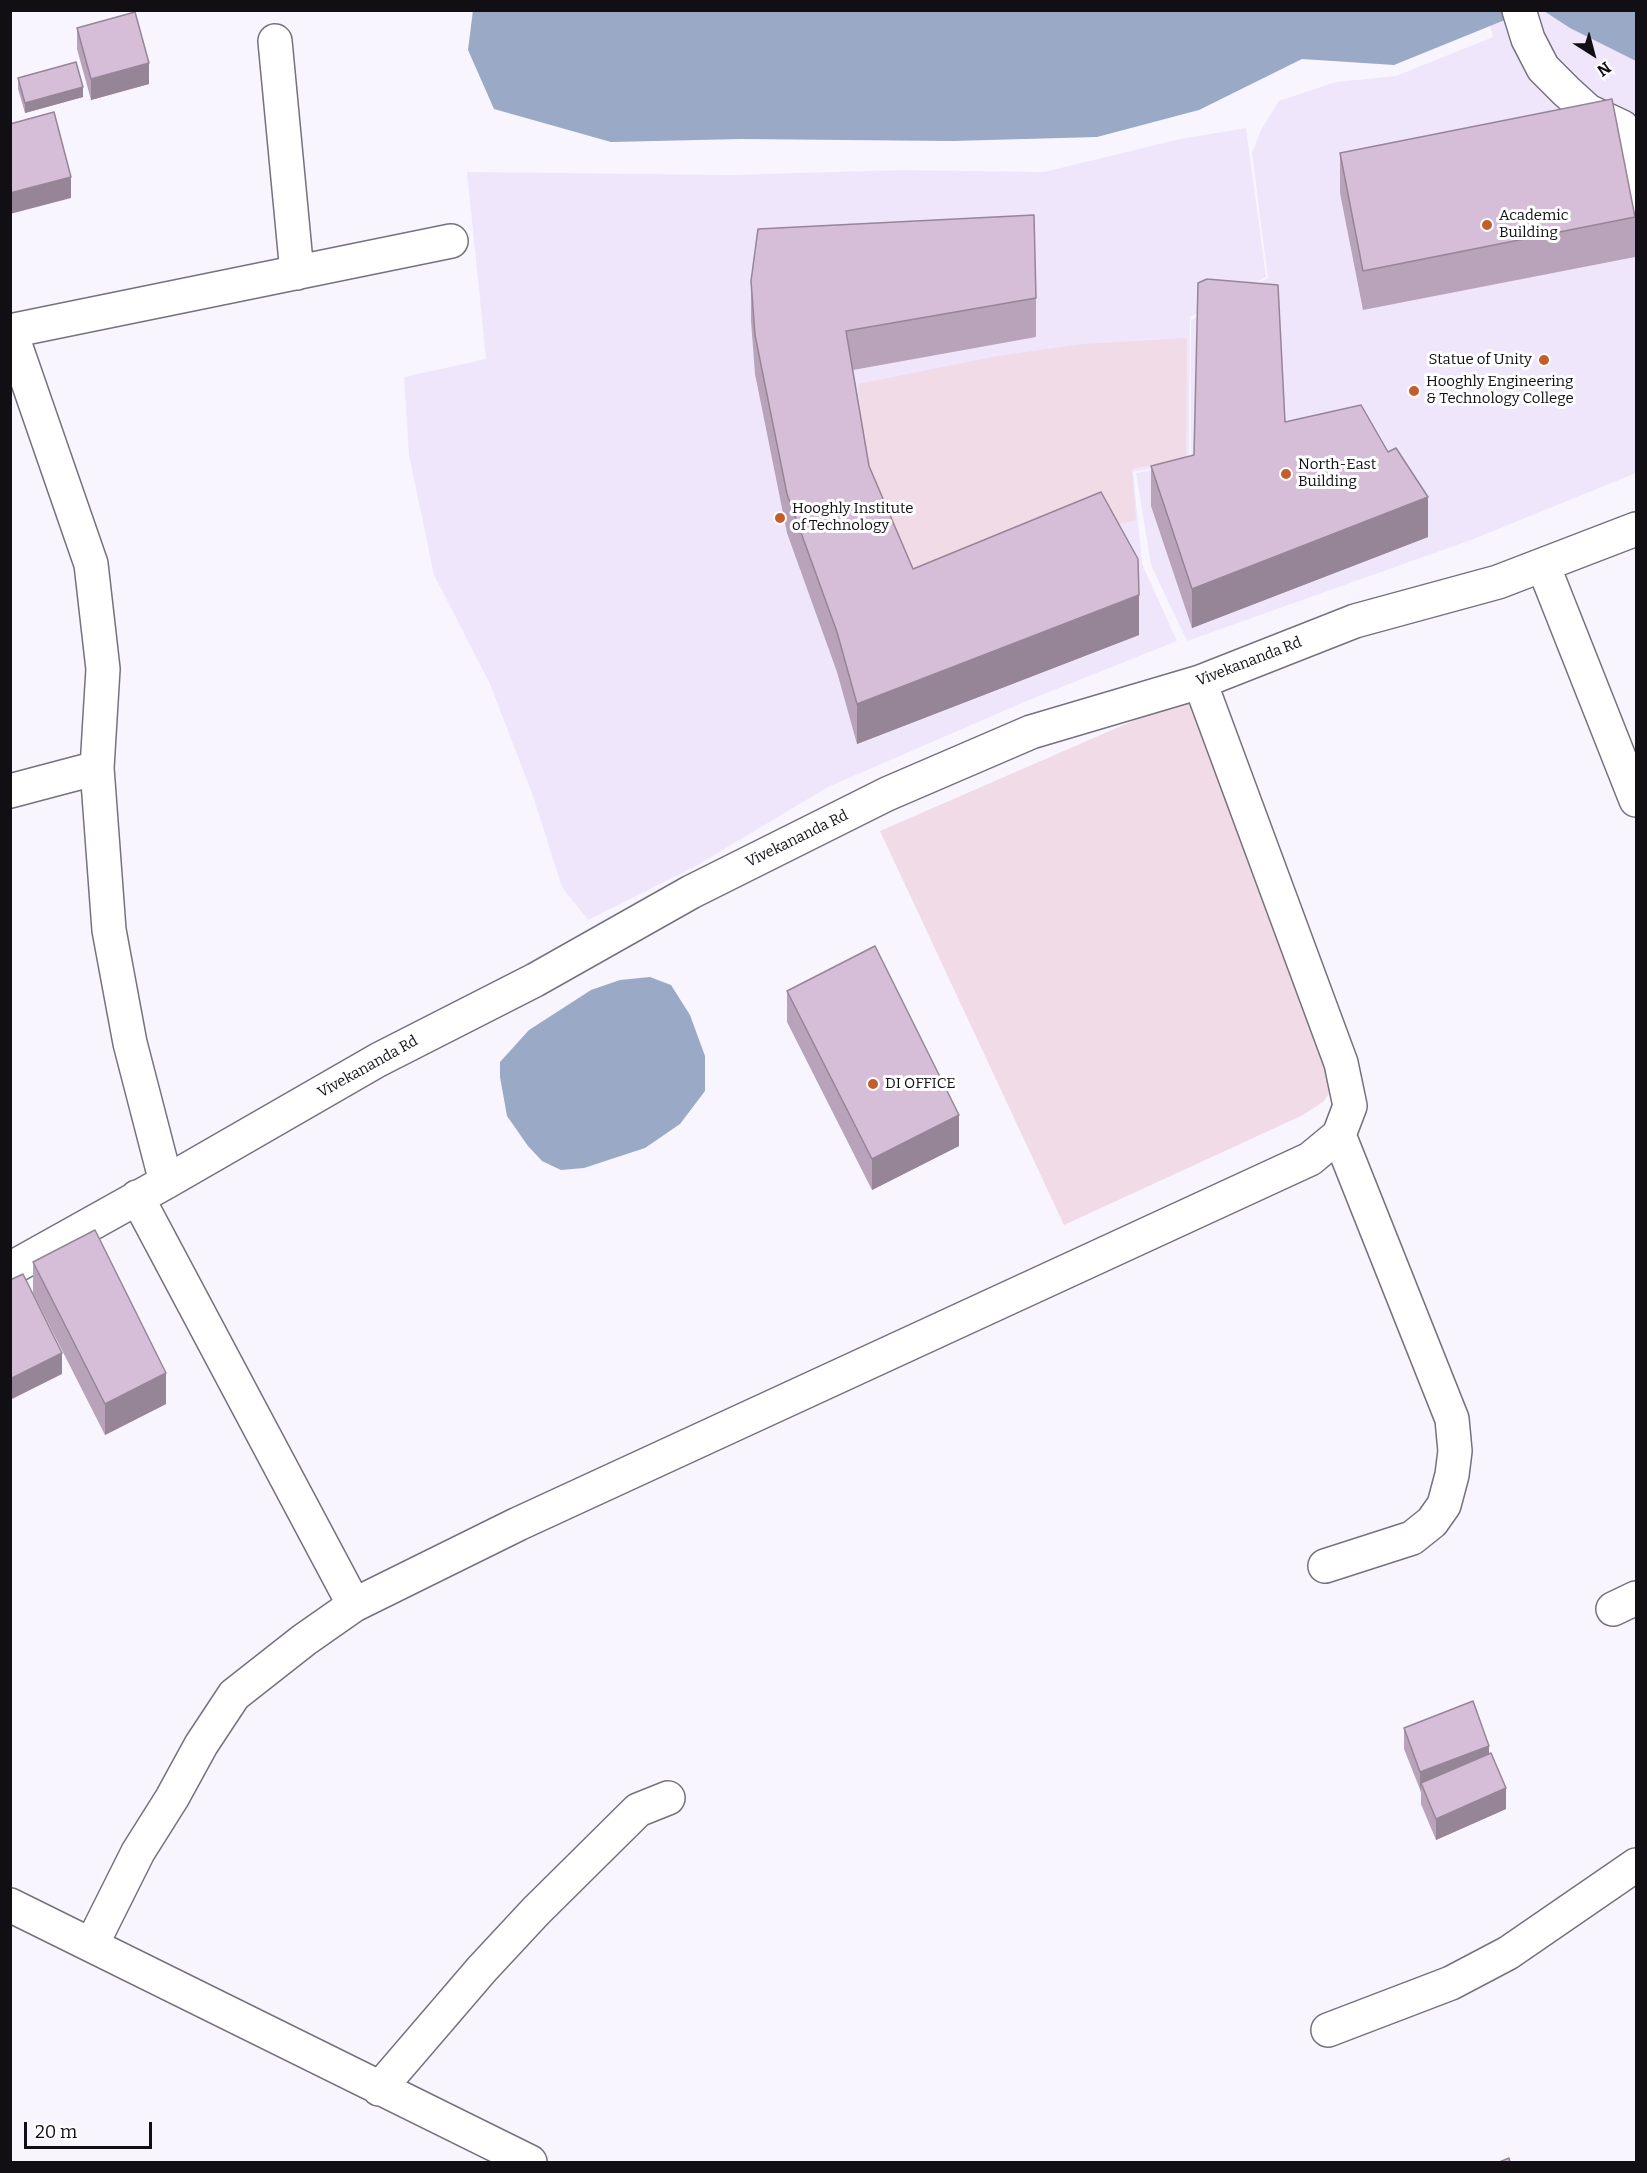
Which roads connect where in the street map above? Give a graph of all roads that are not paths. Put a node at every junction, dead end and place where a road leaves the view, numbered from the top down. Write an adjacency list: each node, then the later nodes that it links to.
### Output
1 (1523, 25): 3 (street)
2 (275, 41): 5 (street)
3 (1636, 199)
4 (451, 241): 5 (street)
5 (297, 273): 6 (street)
6 (10, 331): 10 (street)
7 (1636, 529): 8 (street, Vivekananda Rd)
8 (1543, 565): 9 (street, Vivekananda Rd); 12 (street)
9 (1200, 682): 13 (street); 14 (street, Vivekananda Rd)
10 (97, 768): 11 (street); 14 (street)
11 (10, 791)
12 (1636, 800)
13 (1339, 1136): 17 (street); 18 (street)
14 (166, 1182): 15 (street, Vivekananda Rd)
15 (137, 1197): 16 (street, Vivekananda Rd); 18 (street)
16 (10, 1269)
17 (1324, 1566)
18 (354, 1605): 22 (street)
19 (668, 1798): 24 (street)
20 (1636, 1865): 23 (street)
21 (10, 1905): 22 (street)
22 (92, 1944): 24 (street)
23 (1328, 2030)
24 (379, 2089): 25 (street)
25 (530, 2163)

